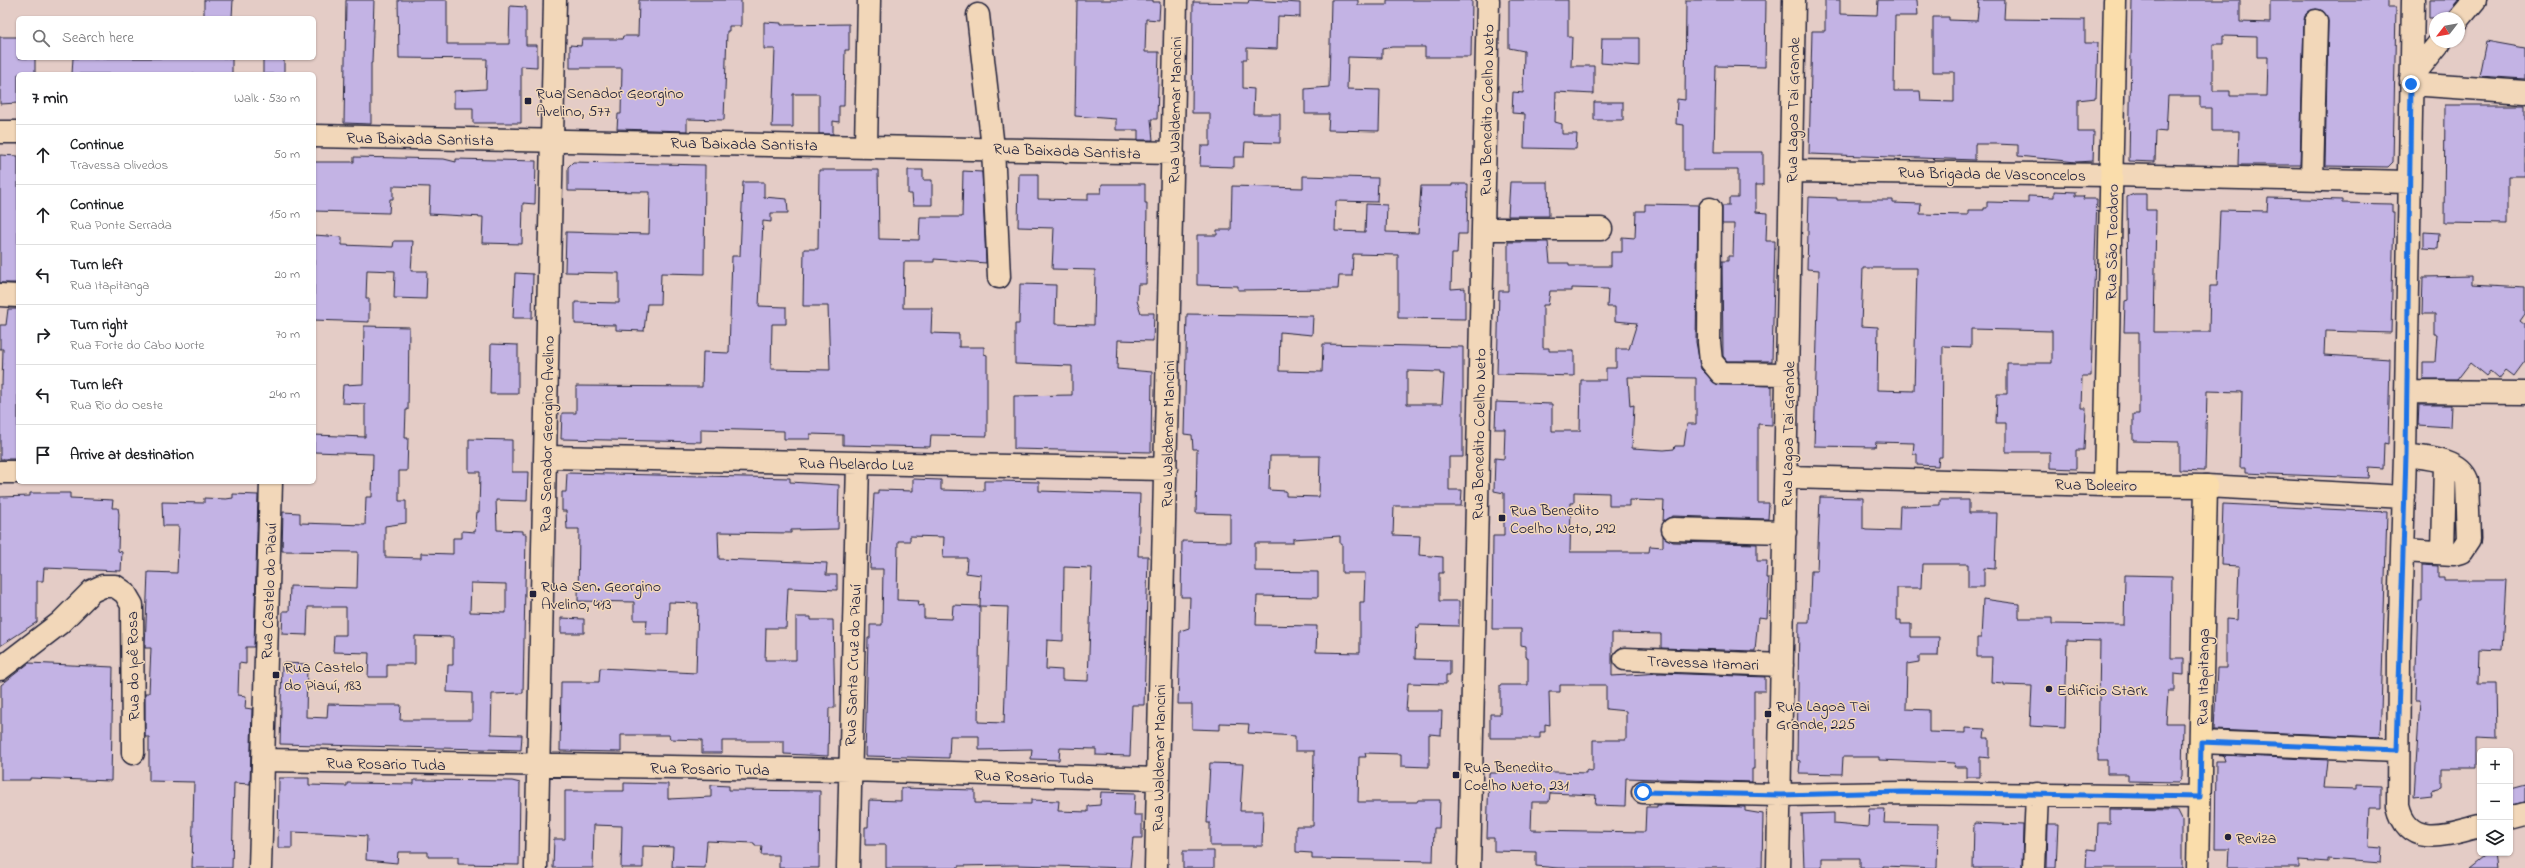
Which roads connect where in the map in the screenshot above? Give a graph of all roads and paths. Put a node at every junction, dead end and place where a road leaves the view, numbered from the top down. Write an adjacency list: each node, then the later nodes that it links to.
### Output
1 (555, 0): 18 (street, Rua Senador Georgino Avelino)
2 (869, 0): 19 (street)
3 (1176, 0): 21 (street, Rua Waldemar Mancini)
4 (1488, 0): 28 (street, Rua Benedito Coelho Neto)
5 (1794, 0): 22 (street, Rua Lagoa Tai Grande)
6 (2116, 0): 23 (main road, Rua São Teodoro)
7 (2413, 0): 13 (street)
8 (2475, 0): 9 (street)
9 (2465, 12)
10 (978, 15): 20 (street)
11 (2316, 21): 24 (street)
12 (2436, 48): 13 (street)
13 (2411, 81): 14 (street); 25 (street)
14 (2525, 92)
15 (0, 132): 16 (street)
16 (16, 132)
17 (316, 136): 18 (street, Rua Baixada Santista)
18 (552, 140): 19 (street, Rua Baixada Santista); 36 (street, Rua Senador Georgino Avelino)
19 (866, 145): 20 (street, Rua Baixada Santista)
20 (993, 148): 21 (street, Rua Baixada Santista); 29 (street)
21 (1173, 153): 38 (street, Rua Waldemar Mancini)
22 (1790, 171): 23 (street, Rua Brigada de Vasconcelos); 32 (street, Rua Lagoa Tai Grande)
23 (2112, 175): 24 (street, Rua Brigada de Vasconcelos); 43 (main road, Rua São Teodoro)
24 (2312, 179): 25 (street, Rua Brigada de Vasconcelos)
25 (2409, 182): 33 (street)
26 (1710, 209): 32 (street)
27 (1601, 229): 28 (street)
28 (1483, 230): 70 (street, Rua Benedito Coelho Neto)
29 (999, 277)
30 (0, 295): 31 (street)
31 (16, 296)
32 (1788, 374): 41 (street, Rua Lagoa Tai Grande)
33 (2406, 392): 34 (street); 35 (street)
34 (2525, 393)
35 (2406, 455): 45 (street); 48 (street)
36 (545, 457): 37 (street, Rua Abelardo Luz); 56 (street, Rua Senador Georgino Avelino)
37 (858, 463): 38 (street, Rua Abelardo Luz); 57 (street, Rua Santa Cruz do Piauí)
38 (1166, 469): 58 (street, Rua Waldemar Mancini)
39 (0, 472): 40 (street)
40 (16, 472)
41 (1787, 477): 43 (street, Rua Boleeiro); 47 (street, Rua Lagoa Tai Grande)
42 (272, 484): 55 (street, Rua Castelo do Piauí)
43 (2105, 485): 44 (main road, Rua Boleeiro)
44 (2206, 486): 45 (street, Rua Boleeiro); 52 (main road, Rua Itapitanga)
45 (2404, 497): 48 (street)
46 (1673, 529): 47 (street)
47 (1785, 532): 50 (street, Rua Lagoa Tai Grande)
48 (2403, 551): 53 (street)
49 (1625, 659): 50 (street, Travessa Itamari)
50 (1782, 665): 61 (street, Rua Lagoa Tai Grande)
51 (0, 668): 54 (street, Rua do Ipê Rosa)
52 (2201, 742): 53 (street); 62 (main road, Rua Itapitanga)
53 (2397, 750): 65 (street)
54 (133, 753)
55 (263, 760): 56 (street, Rua Rosario Tuda); 66 (street, Rua Castelo do Piauí)
56 (540, 766): 57 (street, Rua Rosario Tuda); 67 (street, Rua Senador Georgino Avelino)
57 (849, 770): 58 (street, Rua Rosario Tuda); 68 (street, Rua Santa Cruz do Piauí)
58 (1158, 779): 69 (street, Rua Waldemar Mancini)
59 (1643, 792): 61 (street)
60 (2037, 794): 61 (street); 62 (street); 72 (street)
61 (1780, 795): 71 (street, Rua Lagoa Tai Grande)
62 (2200, 797): 73 (main road, Rua Itapitanga)
63 (2525, 814): 64 (street)
64 (2513, 817)
65 (2477, 827)
66 (260, 868)
67 (536, 868)
68 (848, 868)
69 (1156, 868)
70 (1469, 868)
71 (1778, 868)
72 (2034, 868)
73 (2198, 868)

